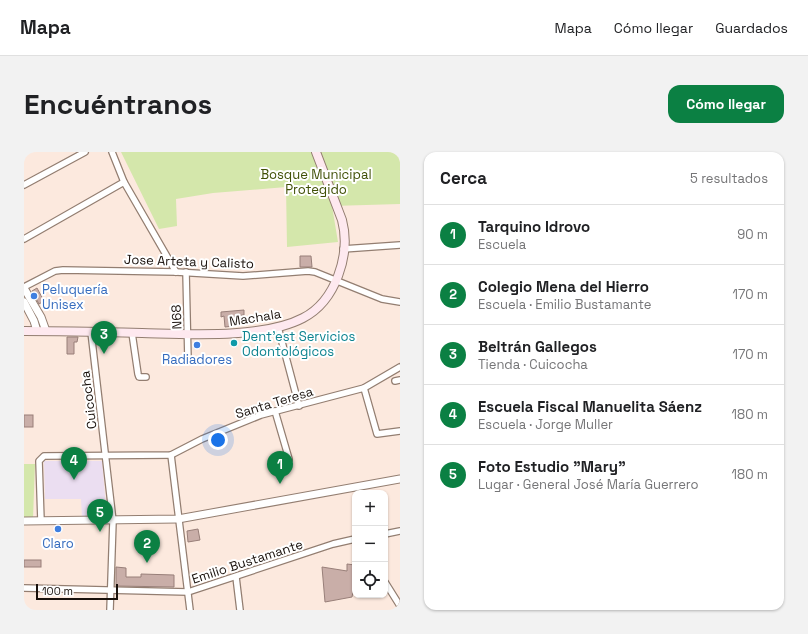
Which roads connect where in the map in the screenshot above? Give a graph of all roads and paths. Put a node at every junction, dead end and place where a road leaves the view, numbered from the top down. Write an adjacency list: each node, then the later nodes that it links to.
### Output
1 (85, 152): 5 (street)
2 (112, 152): 4 (street)
3 (316, 152): 8 (main road, Machala)
4 (124, 182): 6 (street); 9 (street)
5 (24, 185)
6 (24, 239)
7 (400, 245): 8 (street)
8 (343, 249): 11 (main road, Machala)
9 (176, 272): 10 (street, Jose Arteta y Calisto); 12 (street, Jose Arteta y Calisto)
10 (186, 272): 11 (street, Jose Arteta y Calisto); 21 (street, N68)
11 (336, 280): 14 (street, Jose Arteta y Calisto); 15 (main road, Machala)
12 (24, 288): 18 (street)
13 (24, 302): 17 (street)
14 (400, 302)
15 (278, 327): 21 (main road, Machala); 26 (street)
16 (24, 331): 17 (main road, Machala)
17 (37, 331): 18 (main road, Machala)
18 (46, 331): 19 (main road, Machala)
19 (91, 332): 20 (main road, Machala); 30 (street, Cuicocha)
20 (132, 333): 21 (main road, Machala); 24 (street)
21 (188, 334): 22 (street, N68)
22 (188, 360)
23 (400, 367): 25 (street, Santa Teresa)
24 (146, 377)
25 (364, 388): 26 (street, Santa Teresa); 28 (street)
26 (299, 406): 27 (street, Santa Teresa)
27 (275, 411): 29 (street, Santa Teresa); 31 (street)
28 (400, 431)
29 (171, 455): 30 (street, Santa Teresa); 33 (street)
30 (106, 456): 35 (street, Santa Teresa); 36 (street, Cuicocha)
31 (289, 459)
32 (400, 479): 33 (street)
33 (178, 519): 36 (street); 44 (street)
34 (24, 521): 35 (street)
35 (41, 521): 36 (street)
36 (113, 521): 43 (street, Cuicocha)
37 (400, 531): 38 (street)
38 (388, 533)
39 (352, 540): 40 (street, Emilio Bustamante)
40 (236, 577): 44 (street, Emilio Bustamante); 48 (street)
41 (388, 587): 45 (street)
42 (24, 588): 43 (street, Emilio Bustamante)
43 (111, 591): 44 (street, Emilio Bustamante); 46 (street, Cuicocha)
44 (188, 592): 47 (street)
45 (400, 606)
46 (110, 610)
47 (190, 610)
48 (240, 610)

